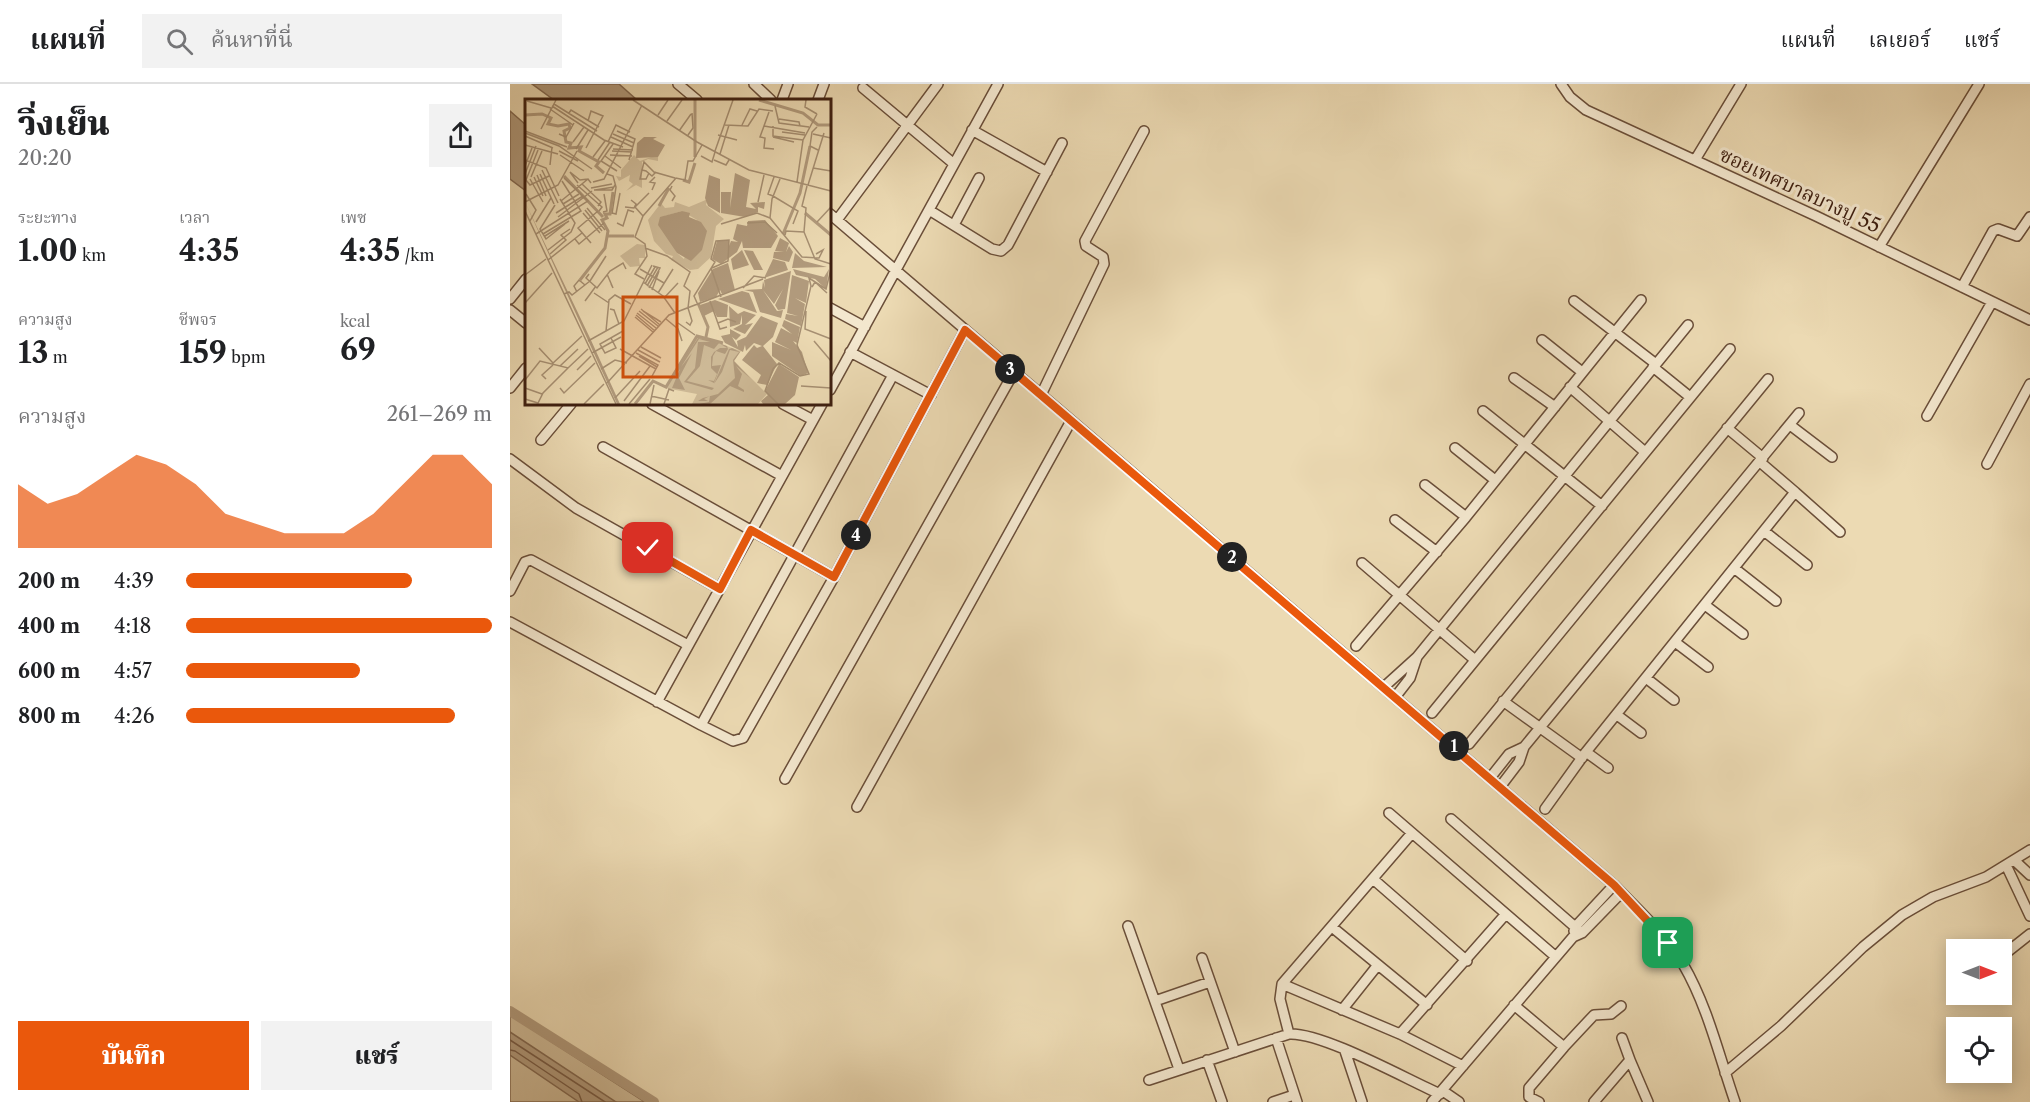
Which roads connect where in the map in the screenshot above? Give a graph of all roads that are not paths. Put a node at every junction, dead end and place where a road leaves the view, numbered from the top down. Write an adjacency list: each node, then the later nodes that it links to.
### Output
1 (678, 84): 11 (street)
2 (754, 84): 12 (street)
3 (788, 84): 13 (street)
4 (824, 84): 14 (street)
5 (938, 84): 15 (street)
6 (998, 84): 16 (street)
7 (1561, 84): 19 (street, ซอยเทศบาลบางปู 55)
8 (1741, 84): 19 (street)
9 (1979, 84): 27 (street)
10 (863, 88): 15 (street)
11 (697, 99)
12 (770, 99)
13 (782, 99)
14 (818, 99)
15 (906, 124): 20 (street); 24 (street)
16 (972, 130): 20 (street); 21 (street)
17 (1144, 131): 58 (street)
18 (1062, 143): 21 (street)
19 (1695, 160): 27 (street, ซอยเทศบาลบางปู 55)
20 (954, 164): 23 (street)
21 (1047, 172): 26 (street)
22 (979, 178): 26 (street)
23 (929, 210): 26 (street); 28 (street)
24 (833, 217): 28 (street)
25 (2030, 217): 30 (street)
26 (954, 225)
27 (1879, 247): 30 (street, ซอยเทศบาลบางปู 55)
28 (896, 271): 40 (street); 41 (street)
29 (525, 280): 31 (street)
30 (1962, 287): 34 (street, ซอยเทศบาลบางปู 55)
31 (510, 299)
32 (1641, 300): 42 (street)
33 (1574, 301): 42 (street)
34 (1992, 302): 37 (street, ซอยเทศบาลบางปู 55); 67 (street)
35 (831, 309): 40 (street)
36 (510, 310): 38 (street)
37 (2030, 320)
38 (525, 322)
39 (1688, 325): 46 (street)
40 (865, 327): 45 (street)
41 (965, 330): 48 (street); 57 (street)
42 (1615, 334): 46 (street); 49 (street)
43 (1542, 340): 49 (street)
44 (1730, 349): 59 (street)
45 (850, 352): 50 (street); 56 (street)
46 (1654, 366): 59 (street); 70 (street)
47 (525, 369): 55 (street)
48 (1014, 372): 58 (street); 129 (street)
49 (1582, 372): 54 (street)
50 (893, 375): 57 (street); 94 (street)
51 (1514, 378): 64 (street)
52 (1768, 379): 72 (street)
53 (2030, 384): 81 (street)
54 (1570, 387): 64 (street); 70 (street)
55 (510, 388)
56 (831, 388)
57 (931, 395): 98 (street)
58 (1041, 395): 69 (street)
59 (1690, 397): 77 (street)
60 (571, 405): 73 (street)
61 (654, 405): 82 (street)
62 (785, 405): 68 (street)
63 (821, 405): 68 (street)
64 (1555, 407): 74 (street)
65 (1484, 411): 74 (street)
66 (1799, 412): 71 (street)
67 (1927, 416)
68 (813, 420): 82 (street)
69 (1071, 421): 114 (street); 131 (street)
70 (1609, 421): 77 (street); 83 (street)
71 (1790, 424): 78 (street); 80 (street)
72 (1727, 428): 80 (street); 118 (street)
73 (541, 440)
74 (1526, 443): 83 (street); 84 (street)
75 (603, 447): 90 (street)
76 (1455, 448): 84 (street)
77 (1645, 452): 87 (street)
78 (1832, 457)
79 (510, 459): 99 (street)
80 (1761, 460): 86 (street); 122 (street)
81 (1987, 464)
82 (782, 476): 90 (street)
83 (1564, 476): 87 (street); 105 (street)
84 (1495, 480): 88 (street)
85 (1425, 485): 88 (street)
86 (1795, 492): 91 (street); 92 (street)
87 (1602, 506): 111 (street)
88 (1466, 517): 93 (street)
89 (1395, 520): 93 (street)
90 (751, 530): 94 (street); 99 (street)
91 (1764, 531): 96 (street); 97 (street)
92 (1840, 532)
93 (1437, 552): 101 (street)
94 (795, 555): 98 (street); 121 (street)
95 (1362, 563): 101 (street)
96 (1807, 565)
97 (1734, 568): 102 (street); 103 (street)
98 (834, 577): 121 (street)
99 (720, 589): 108 (street)
100 (510, 591): 108 (street)
101 (1400, 594): 105 (street); 109 (street)
102 (1776, 601)
103 (1705, 605): 106 (street); 107 (street)
104 (510, 622): 117 (street)
105 (1440, 629): 110 (street); 111 (street)
106 (1743, 634)
107 (1675, 642): 112 (street); 113 (street)
108 (688, 645): 117 (street)
109 (1356, 646)
110 (1417, 657): 114 (street); 115 (street)
111 (1475, 660): 119 (street)
112 (1708, 667)
113 (1646, 678): 116 (street); 120 (street)
114 (1384, 686): 115 (street)
115 (1396, 696): 128 (street)
116 (1674, 700)
117 (657, 702): 121 (street)
118 (1503, 702): 122 (street); 124 (street)
119 (1432, 713)
120 (1617, 715): 123 (street); 126 (street)
121 (701, 725)
122 (1540, 729): 125 (street); 126 (street)
123 (1641, 734)
124 (1469, 744)
125 (1524, 747): 128 (street); 130 (street)
126 (1584, 755): 127 (street); 132 (street)
127 (1608, 768)
128 (1490, 778): 130 (street)
129 (785, 779)
130 (1500, 787): 140 (street)
131 (857, 807)
132 (1545, 809)
133 (1389, 813): 135 (street)
134 (1451, 819): 146 (street)
135 (1412, 833): 139 (street); 142 (street)
136 (2030, 850): 137 (street)
137 (2010, 862): 138 (street); 143 (street); 171 (street)
138 (2030, 875)
139 (1373, 879): 145 (street); 151 (street)
140 (1614, 885): 141 (street); 146 (street)
141 (1621, 893): 146 (street); 171 (street)
142 (1505, 915): 149 (street); 151 (street)
143 (2030, 916)
144 (1128, 926): 155 (street)
145 (1332, 927): 152 (street); 154 (street)
146 (1577, 932): 149 (street)
147 (2030, 934): 148 (street)
148 (2012, 948)
149 (1556, 957): 157 (street)
150 (1202, 958): 153 (street)
151 (1467, 961): 156 (street)
152 (1377, 966): 156 (street); 159 (street)
153 (1210, 982): 155 (street); 166 (street)
154 (1282, 984): 159 (street); 160 (street)
155 (1155, 1000): 170 (street)
156 (1427, 1005): 161 (street)
157 (1514, 1005): 164 (street); 169 (street)
158 (1621, 1006): 164 (street)
159 (1342, 1010): 161 (street)
160 (1289, 1034): 162 (street); 165 (street)
161 (1400, 1034): 169 (street)
162 (1276, 1038): 166 (street); 174 (street)
163 (1622, 1038): 168 (street)
164 (1564, 1047): 180 (street)
165 (1345, 1051): 173 (street); 177 (street)
166 (1234, 1052): 167 (street)
167 (1207, 1060): 170 (street); 175 (street)
168 (1630, 1060): 181 (street); 182 (street)
169 (1463, 1066): 173 (street)
170 (1179, 1069): 172 (street)
171 (1725, 1073): 183 (street)
172 (1149, 1080)
173 (1441, 1093): 178 (street); 179 (street)
174 (1296, 1098): 176 (street)
175 (1222, 1102)
176 (1273, 1102)
177 (1362, 1102)
178 (1432, 1102)
179 (1459, 1102)
180 (1539, 1102)
181 (1594, 1102)
182 (1648, 1102)
183 (1735, 1102)

